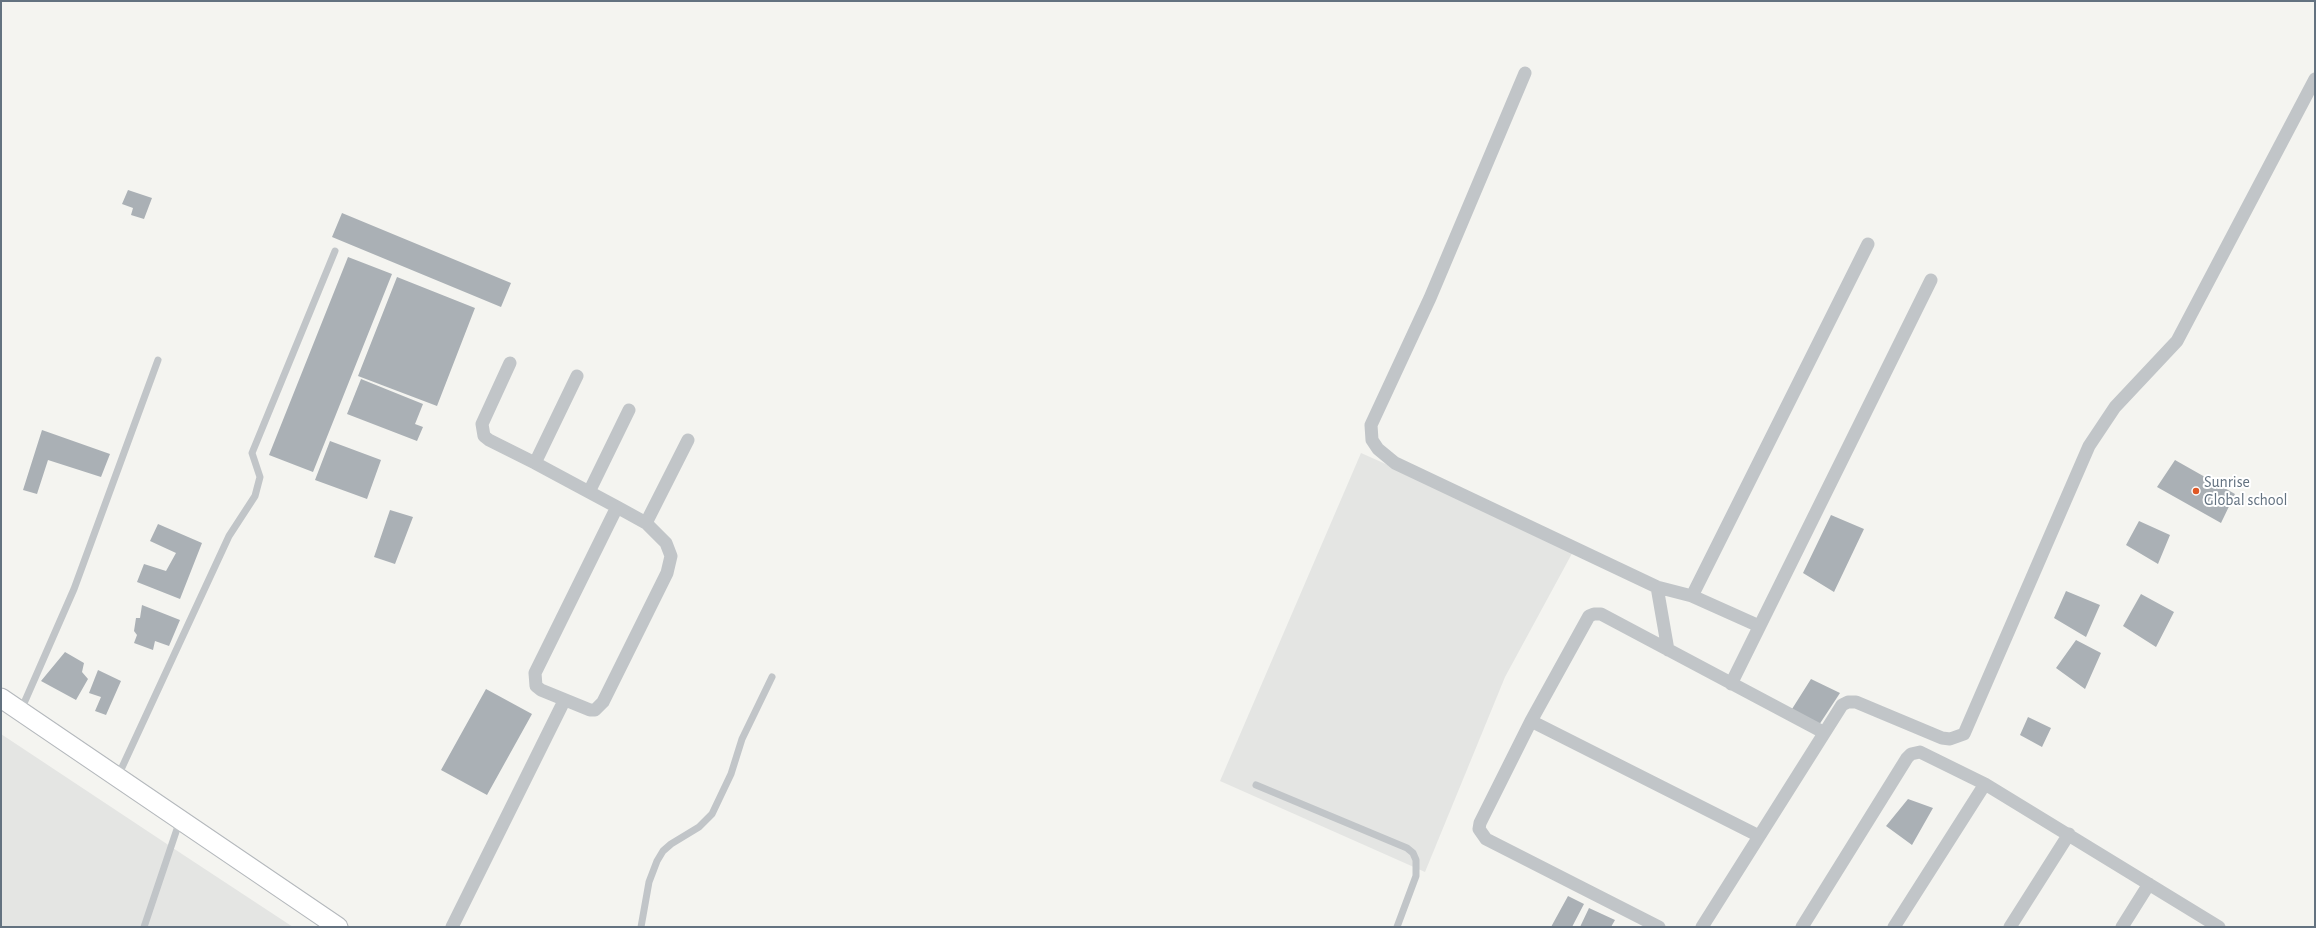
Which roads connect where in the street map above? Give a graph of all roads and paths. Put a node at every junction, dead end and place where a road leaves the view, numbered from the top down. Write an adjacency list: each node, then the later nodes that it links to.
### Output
1 (1525, 73): 15 (street)
2 (2315, 80): 25 (street)
3 (1868, 244): 16 (street)
4 (335, 251): 26 (lane)
5 (1931, 280): 17 (street)
6 (158, 360): 23 (lane)
7 (510, 363): 11 (street)
8 (577, 376): 11 (street)
9 (629, 410): 12 (street)
10 (688, 440): 14 (street)
11 (535, 463): 12 (street)
12 (589, 492): 13 (street)
13 (617, 507): 14 (street); 22 (street)
14 (646, 523): 22 (street)
15 (1657, 587): 16 (street); 18 (street)
16 (1692, 596): 17 (street)
17 (1759, 626): 20 (street)
18 (1668, 650): 20 (street); 24 (street)
19 (772, 677): 37 (lane)
20 (1731, 684): 25 (street)
21 (1, 698): 23 (main road)
22 (564, 701): 36 (street)
23 (20, 711): 26 (main road)
24 (1531, 721): 31 (street); 39 (street)
25 (1823, 732): 31 (street)
26 (118, 776): 29 (main road)
27 (1985, 784): 30 (street); 41 (street); 42 (street)
28 (1256, 785): 38 (lane)
29 (180, 820): 34 (lane); 35 (main road)
30 (2069, 834): 32 (street); 43 (street)
31 (1759, 836): 40 (street)
32 (2149, 884): 33 (street); 44 (street)
33 (2216, 926)
34 (144, 927)
35 (338, 927)
36 (452, 927)
37 (641, 927)
38 (1397, 927)
39 (1659, 927)
40 (1702, 927)
41 (1802, 927)
42 (1894, 927)
43 (2010, 927)
44 (2122, 927)

